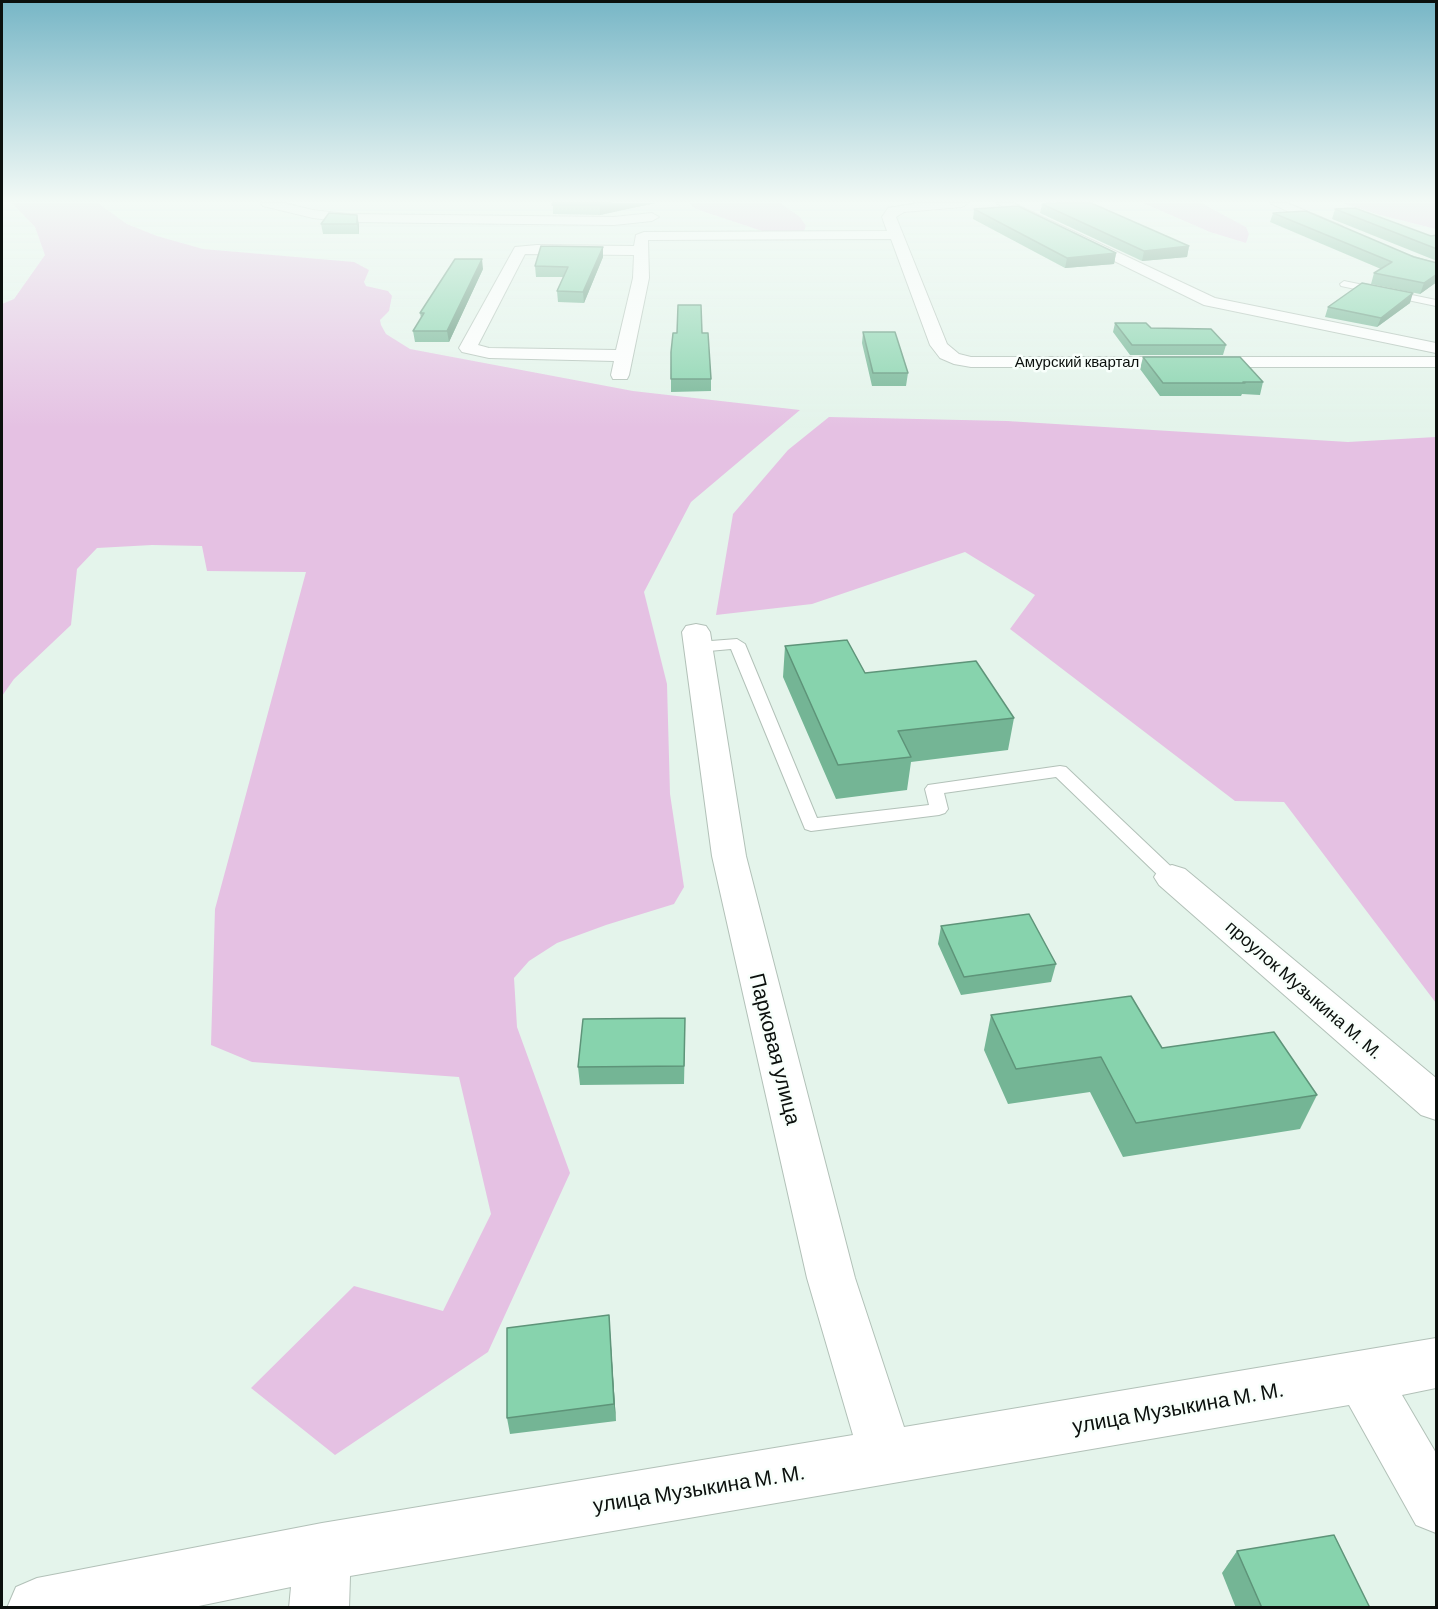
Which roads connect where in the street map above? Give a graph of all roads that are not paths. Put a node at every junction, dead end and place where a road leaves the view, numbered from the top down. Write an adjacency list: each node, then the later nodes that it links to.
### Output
1 (505, 278): 8 (street)
2 (641, 278): 8 (street)
3 (913, 278): 9 (street, Амурский квартал)
4 (1160, 278): 7 (street)
5 (1344, 284): 6 (lane)
6 (1437, 303)
7 (1437, 348)
8 (624, 356): 10 (street)
9 (1437, 362)
10 (620, 375)
11 (697, 640): 12 (lane); 16 (street, Парковая улица)
12 (1172, 877): 13 (street, проулок Музыкина М. М.)
13 (1437, 1103)
14 (1437, 1363): 15 (street, улица Музыкина М. М.)
15 (1362, 1377): 16 (street, улица Музыкина М. М.); 17 (street)
16 (887, 1458): 18 (street, улица Музыкина М. М.)
17 (1437, 1505)
18 (322, 1552): 19 (street, улица Музыкина М. М.); 20 (street)
19 (37, 1608)
20 (319, 1608)

